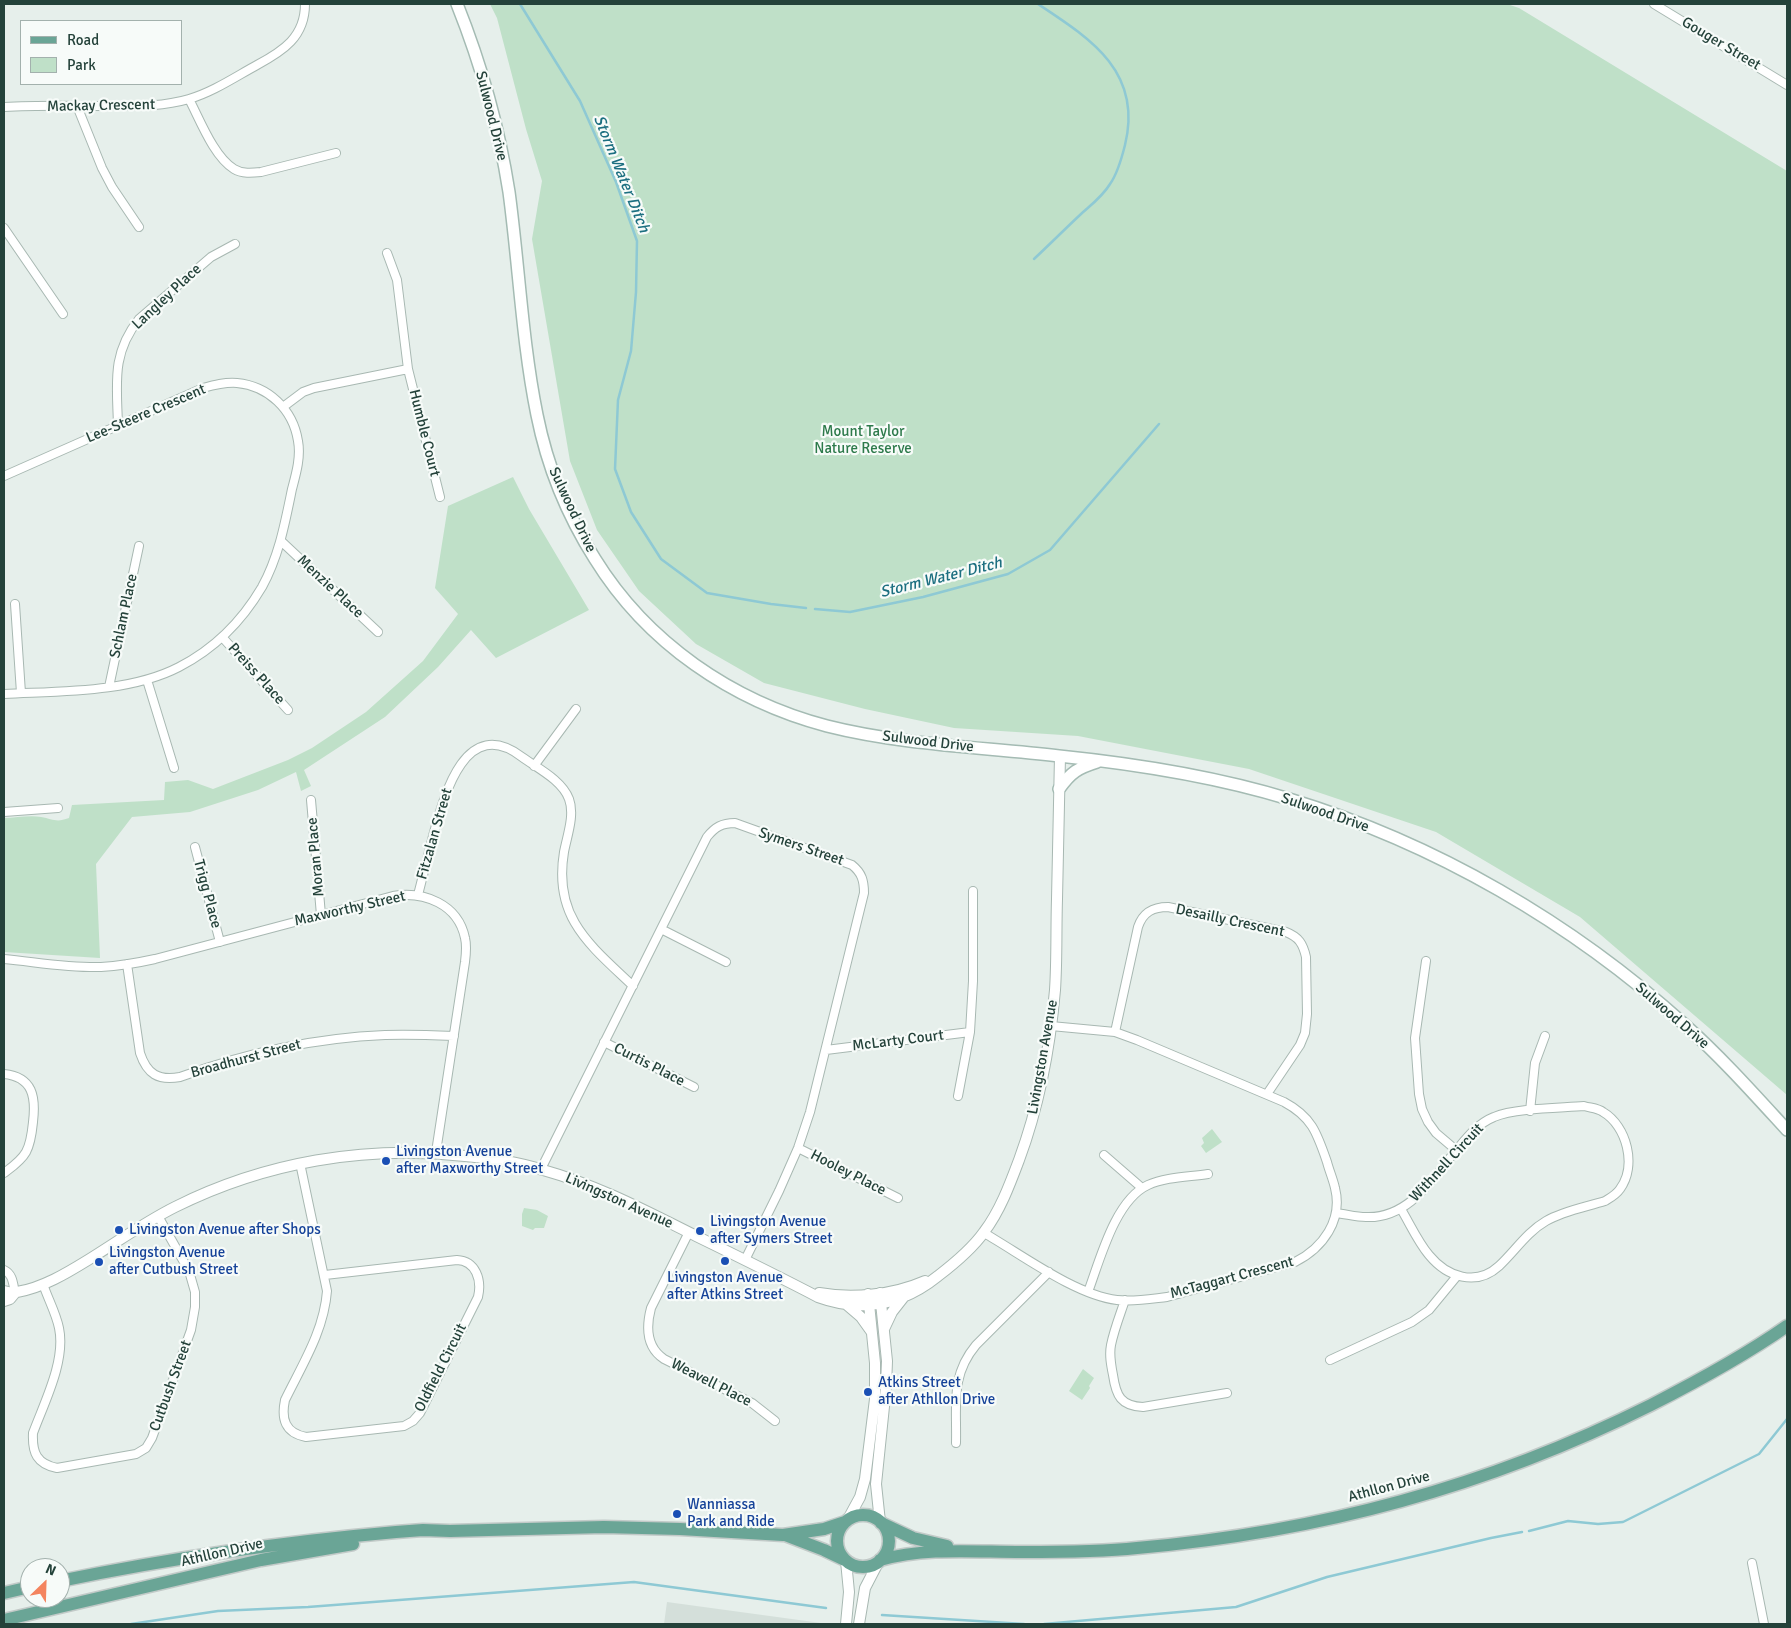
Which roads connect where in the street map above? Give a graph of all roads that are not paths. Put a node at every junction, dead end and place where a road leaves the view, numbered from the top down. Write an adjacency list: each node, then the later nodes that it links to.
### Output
1 (305, 4): 5 (street, Mackay Crescent)
2 (457, 4): 30 (main road, Sulwood Drive)
3 (1654, 4): 4 (street, Gouger Street)
4 (1787, 85)
5 (189, 99): 6 (street, Mackay Crescent); 8 (street)
6 (77, 106): 7 (street, Mackay Crescent); 9 (street)
7 (4, 107)
8 (336, 153)
9 (139, 227)
10 (4, 228): 13 (street)
11 (235, 244): 16 (street, Langley Place)
12 (387, 253): 14 (street, Humble Court)
13 (63, 314)
14 (408, 368): 15 (street, Humble Court); 18 (street, Humble Court)
15 (283, 407): 16 (street, Lee-Steere Crescent); 19 (street, Lee-Steere Crescent)
16 (118, 426): 17 (street, Lee-Steere Crescent)
17 (4, 476)
18 (440, 497)
19 (281, 541): 22 (street, Menzie Place); 23 (street, Lee-Steere Crescent)
20 (139, 546): 25 (street, Schlam Place)
21 (15, 604): 26 (street)
22 (378, 632)
23 (223, 638): 24 (street, Lee-Steere Crescent); 29 (street, Preiss Place)
24 (148, 680): 25 (street, Lee-Steere Crescent); 33 (street)
25 (109, 687): 26 (street, Lee-Steere Crescent)
26 (21, 693): 27 (street, Lee-Steere Crescent)
27 (4, 694)
28 (576, 709): 32 (street)
29 (288, 710)
30 (1060, 756): 31 (main road, Sulwood Drive); 34 (street, Livingston Avenue)
31 (1101, 760): 34 (main road); 61 (main road, Sulwood Drive)
32 (534, 766): 40 (street, Fitzalan Street); 48 (street, Fitzalan Street)
33 (174, 768)
34 (1060, 789): 49 (street, Livingston Avenue)
35 (311, 800): 41 (street, Moran Place)
36 (58, 808): 37 (street)
37 (4, 812)
38 (195, 847): 43 (street, Trigg Place)
39 (973, 891): 50 (street)
40 (418, 895): 41 (street, Maxworthy Street); 52 (street, Maxworthy Street)
41 (321, 915): 43 (street, Maxworthy Street)
42 (661, 929): 46 (street); 48 (street, Symers Street); 55 (street, Symers Street)
43 (220, 942): 47 (street, Maxworthy Street)
44 (4, 959): 47 (street, Maxworthy Street)
45 (1426, 961): 63 (street)
46 (726, 962)
47 (127, 964): 52 (street, Broadhurst Street)
48 (633, 986): 54 (street, Symers Street)
49 (1051, 1026): 51 (street, McTaggart Crescent); 76 (street, Livingston Avenue)
50 (970, 1032): 55 (street, McLarty Court); 59 (street)
51 (1115, 1032): 58 (street, McTaggart Crescent); 58 (street, Desailly Crescent)
52 (454, 1036): 64 (street, Maxworthy Street)
53 (1545, 1036): 60 (street)
54 (604, 1042): 57 (street, Curtis Place); 67 (street, Symers Street)
55 (826, 1050): 62 (street, Symers Street)
56 (4, 1074): 68 (street)
57 (694, 1087)
58 (1267, 1094): 73 (street, McTaggart Crescent)
59 (958, 1096)
60 (1530, 1111): 63 (street, Withnell Circuit); 82 (street, Withnell Circuit)
61 (1787, 1130)
62 (798, 1148): 71 (street, Hooley Place); 77 (street, Symers Street)
63 (1456, 1150): 72 (street, Withnell Circuit)
64 (436, 1152): 66 (street, Livingston Avenue); 67 (street, Livingston Avenue)
65 (1104, 1155): 70 (street)
66 (300, 1163): 74 (street, Livingston Avenue); 81 (street, Oldfield Circuit)
67 (541, 1169): 75 (street, Livingston Avenue)
68 (4, 1173)
69 (1208, 1174): 70 (street)
70 (1142, 1188): 86 (street)
71 (898, 1198)
72 (1402, 1209): 73 (street, Withnell Circuit); 82 (street, Withnell Circuit)
73 (1336, 1213): 91 (street, McTaggart Crescent)
74 (158, 1216): 83 (street, Livingston Avenue); 83 (street, Cutbush Street)
75 (688, 1232): 77 (street, Livingston Avenue); 101 (street, Weavell Place)
76 (984, 1232): 79 (street, Livingston Avenue); 80 (street, McTaggart Crescent)
77 (745, 1260): 84 (street, Livingston Avenue)
78 (4, 1270): 87 (street)
79 (944, 1272): 88 (street, Livingston Avenue); 90 (street, Livingston Avenue)
80 (1050, 1272): 86 (street, McTaggart Crescent); 102 (street)
81 (325, 1275): 81 (street, Oldfield Circuit)
82 (1457, 1276): 99 (street)
83 (43, 1284): 87 (street, Livingston Avenue)
84 (794, 1284): 89 (street, Livingston Avenue); 94 (street, Livingston Avenue)
85 (4, 1291): 87 (street, Livingston Avenue)
86 (1088, 1292): 91 (street, McTaggart Crescent)
87 (15, 1293): 92 (street, Livingston Avenue)
88 (880, 1293): 89 (street, Livingston Avenue); 93 (street)
89 (868, 1294): 95 (street)
90 (903, 1298): 93 (street, Livingston Avenue); 97 (street)
91 (1125, 1300): 100 (street)
92 (4, 1301)
93 (881, 1304): 95 (street, Livingston Avenue); 97 (street)
94 (847, 1305): 95 (street, Livingston Avenue); 98 (street)
95 (870, 1305): 98 (street)
96 (1787, 1326): 107 (main road, Athllon Drive)
97 (884, 1329): 104 (street)
98 (873, 1334): 103 (street)
99 (1330, 1360)
100 (1227, 1394)
101 (774, 1421)
102 (956, 1443)
103 (846, 1522): 104 (main road); 106 (main road, Athllon Drive); 108 (main road)
104 (880, 1523): 107 (main road, Athllon Drive); 109 (main road)
105 (450, 1531): 106 (main road, Athllon Drive); 111 (main road, Athllon Drive); 114 (main road, Athllon Drive)
106 (783, 1535): 108 (main road, Athllon Drive)
107 (964, 1550): 109 (main road, Athllon Drive)
108 (846, 1561): 109 (main road); 115 (street)
109 (879, 1561): 116 (street)
110 (1752, 1563): 117 (street)
111 (70, 1579)
112 (20, 1590): 113 (main road)
113 (4, 1593)
114 (4, 1620)
115 (846, 1624)
116 (859, 1624)
117 (1764, 1624)

